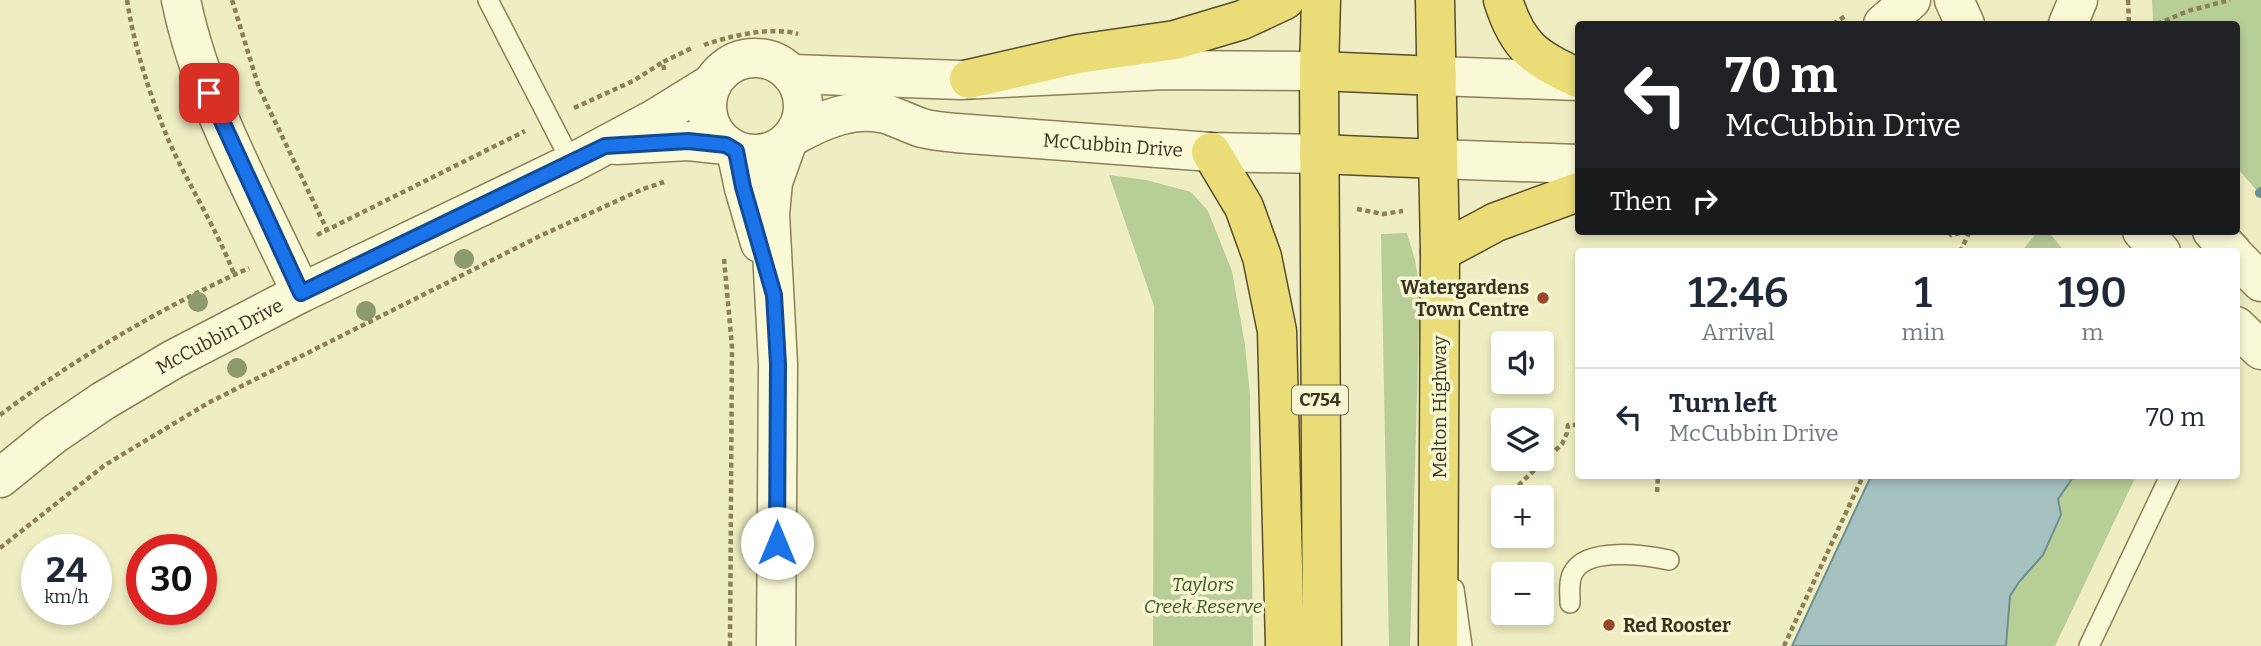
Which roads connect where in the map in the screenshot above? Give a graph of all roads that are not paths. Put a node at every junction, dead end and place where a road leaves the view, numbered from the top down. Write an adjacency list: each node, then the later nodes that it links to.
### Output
1 (181, 0): 33 (street)
2 (488, 0): 22 (lane)
3 (1285, 0): 15 (highway)
4 (1321, 0): 11 (highway, C754)
5 (1435, 0): 13 (highway, Melton Highway)
6 (1503, 0): 14 (highway)
7 (1911, 0): 9 (street)
8 (1954, 0): 10 (street)
9 (1886, 21)
10 (1964, 21)
11 (1319, 71): 13 (highway); 15 (street); 21 (highway, C754)
12 (792, 74): 15 (street); 17 (street); 18 (street)
13 (1437, 76): 16 (street); 23 (highway, Melton Highway)
14 (1575, 77)
15 (969, 79)
16 (1575, 79)
17 (711, 84): 19 (street); 22 (street, McCubbin Drive)
18 (791, 139): 19 (street); 20 (street, McCubbin Drive); 34 (street)
19 (731, 148): 22 (street, McCubbin Drive); 34 (street)
20 (1211, 152): 21 (street, McCubbin Drive); 41 (highway)
21 (1319, 154): 23 (highway, McCubbin Drive); 42 (highway, C754)
22 (589, 155): 33 (street, McCubbin Drive)
23 (1437, 159): 24 (street); 30 (highway, Melton Highway)
24 (1575, 164)
25 (1575, 193): 30 (highway)
26 (2146, 235): 28 (street)
27 (2216, 235): 29 (street)
28 (2157, 248)
29 (2228, 248)
30 (1440, 252): 37 (highway, Melton Highway)
31 (2240, 261): 32 (street)
32 (2261, 282)
33 (301, 293): 35 (street, McCubbin Drive)
34 (774, 295): 40 (street)
35 (0, 478)
36 (2170, 479): 45 (lane)
37 (1439, 484): 43 (highway, Melton Highway); 44 (lane)
38 (1669, 560): 39 (lane)
39 (1570, 604)
40 (776, 646)
41 (1285, 646)
42 (1322, 646)
43 (1438, 646)
44 (1462, 646)
45 (2089, 646)

